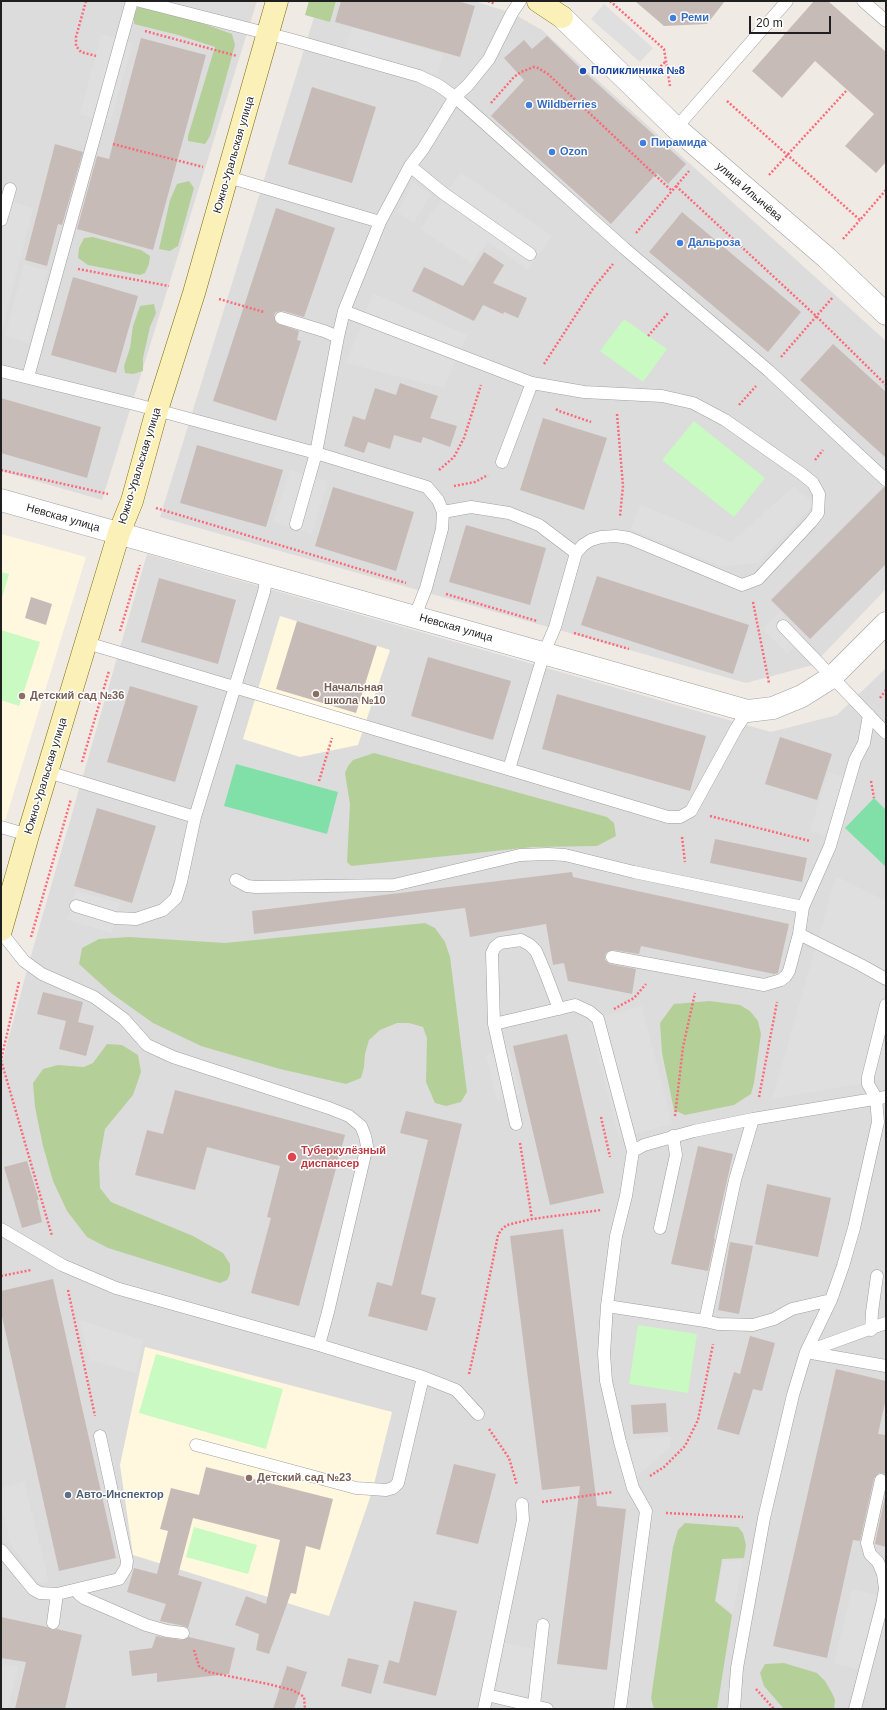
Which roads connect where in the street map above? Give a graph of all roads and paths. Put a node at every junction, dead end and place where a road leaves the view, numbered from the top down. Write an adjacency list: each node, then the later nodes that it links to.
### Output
1 (86, 1): 16 (path)
2 (132, 1): 12 (lane)
3 (140, 1): 13 (lane)
4 (277, 1): 14 (main road, Южно-Уральская улица)
5 (520, 1): 20 (lane)
6 (538, 1): 10 (main road)
7 (610, 1): 21 (path)
8 (787, 1): 18 (lane)
9 (862, 1): 11 (lane)
10 (559, 9): 23 (street, улица Ильичёва)
11 (886, 21)
12 (125, 26): 15 (path); 16 (lane)
13 (245, 28): 14 (lane); 15 (path)
14 (268, 34): 20 (lane); 31 (main road, Южно-Уральская улица)
15 (237, 56): 17 (path)
16 (115, 62): 24 (lane)
17 (235, 63)
18 (712, 87): 21 (lane); 25 (path)
19 (847, 90): 25 (path)
20 (455, 97): 22 (lane); 26 (lane)
21 (694, 108): 23 (lane)
22 (479, 118): 36 (path); 43 (lane)
23 (676, 128): 45 (street, улица Ильичёва)
24 (94, 140): 29 (path); 53 (lane)
25 (786, 156): 30 (path); 35 (path)
26 (410, 166): 38 (lane); 40 (lane)
27 (694, 166): 33 (path)
28 (763, 170): 30 (path)
29 (203, 175)
30 (769, 175): 32 (path)
31 (228, 176): 38 (lane); 57 (main road, Южно-Уральская улица)
32 (774, 180)
33 (676, 186): 36 (path); 46 (path)
34 (10, 189): 37 (lane)
35 (886, 190)
36 (672, 191): 39 (path)
37 (1, 220)
38 (380, 222): 44 (lane)
39 (640, 227)
40 (530, 254)
41 (609, 269): 54 (path)
42 (836, 293): 46 (path)
43 (681, 297): 48 (path); 52 (lane)
44 (344, 311): 49 (lane); 50 (lane)
45 (886, 314)
46 (816, 316): 52 (path); 55 (path)
47 (281, 318): 49 (lane)
48 (648, 336)
49 (338, 337): 60 (lane)
50 (487, 366): 54 (lane); 65 (path)
51 (1, 371): 53 (lane)
52 (769, 371): 58 (path); 59 (lane)
53 (28, 377): 57 (lane)
54 (532, 383): 56 (lane); 61 (lane)
55 (886, 384)
56 (613, 393): 58 (lane); 72 (path)
57 (157, 410): 60 (lane); 71 (main road, Южно-Уральская улица)
58 (726, 420): 63 (lane)
59 (838, 434): 63 (path); 64 (lane)
60 (316, 453): 65 (lane); 70 (lane)
61 (502, 462): 65 (path)
62 (1, 470): 66 (path)
63 (802, 474): 75 (lane)
64 (886, 480)
65 (427, 487): 69 (lane)
66 (111, 495)
67 (1, 500): 71 (street, Невская улица)
68 (152, 507): 76 (path)
69 (443, 512): 73 (lane); 76 (lane)
70 (296, 524)
71 (120, 533): 74 (street, Невская улица); 81 (main road, Южно-Уральская улица)
72 (616, 536): 73 (lane); 75 (lane)
73 (576, 553): 80 (lane)
74 (267, 575): 77 (street, Невская улица); 88 (lane)
75 (749, 584): 86 (path)
76 (426, 588): 77 (lane); 80 (path)
77 (415, 616): 83 (street, Невская улица)
78 (886, 623): 84 (street, Невская улица)
79 (783, 626): 84 (lane)
80 (555, 627): 82 (path); 83 (lane)
81 (87, 644): 88 (lane); 94 (main road, Южно-Уральская улица)
82 (631, 650)
83 (544, 653): 89 (street, Невская улица); 93 (lane)
84 (832, 677): 89 (street, Невская улица); 90 (lane)
85 (776, 682): 86 (path)
86 (769, 684): 87 (path)
87 (761, 685)
88 (234, 687): 91 (lane); 97 (lane)
89 (748, 711): 96 (lane)
90 (869, 715): 92 (lane); 101 (lane)
91 (338, 718): 93 (lane); 95 (path)
92 (886, 733)
93 (509, 769): 98 (lane)
94 (48, 772): 97 (lane); 100 (main road, Южно-Уральская улица)
95 (319, 782)
96 (691, 811): 98 (lane); 101 (path)
97 (194, 817): 104 (lane)
98 (680, 817): 103 (path)
99 (1, 828): 100 (lane)
100 (28, 835): 106 (main road, Южно-Уральская улица)
101 (830, 846): 105 (lane)
102 (236, 880): 103 (lane)
103 (688, 884): 105 (lane)
104 (76, 906)
105 (803, 907): 107 (lane)
106 (1, 931): 135 (lane)
107 (799, 934): 111 (lane); 112 (lane)
108 (612, 957): 109 (lane)
109 (662, 966): 110 (lane); 115 (path)
110 (699, 973): 112 (lane); 120 (path)
111 (886, 979)
112 (781, 980): 118 (path)
113 (886, 1005): 117 (lane)
114 (559, 1009): 115 (lane); 116 (lane); 116 (lane)
115 (598, 1019): 121 (lane)
116 (494, 1024): 119 (lane)
117 (881, 1097): 118 (lane); 129 (lane)
118 (753, 1119): 120 (lane); 131 (lane)
119 (516, 1124)
120 (672, 1136): 121 (lane); 125 (lane)
121 (633, 1151): 130 (lane)
122 (523, 1152): 124 (path)
123 (603, 1209): 124 (path)
124 (532, 1219): 139 (path)
125 (660, 1228)
126 (1, 1230): 127 (lane)
127 (62, 1265): 135 (lane); 141 (path)
128 (877, 1276): 134 (lane)
129 (831, 1300): 133 (lane); 136 (lane)
130 (607, 1306): 131 (lane); 144 (lane)
131 (705, 1321): 133 (lane)
132 (886, 1323): 134 (lane)
133 (718, 1324): 144 (path)
134 (871, 1330): 136 (lane)
135 (319, 1345): 138 (lane)
136 (806, 1352): 137 (lane); 162 (lane)
137 (886, 1366)
138 (423, 1377): 139 (lane); 142 (lane)
139 (463, 1397): 140 (lane)
140 (478, 1414): 145 (path)
141 (100, 1436): 150 (lane)
142 (196, 1445)
143 (881, 1480): 149 (lane)
144 (633, 1488): 145 (path); 146 (lane)
145 (522, 1504): 156 (lane)
146 (646, 1512): 147 (path); 161 (lane)
147 (742, 1516)
148 (1, 1550): 151 (lane)
149 (882, 1562): 152 (lane)
150 (76, 1590): 151 (lane); 155 (lane)
151 (57, 1594): 153 (lane)
152 (884, 1604): 163 (lane)
153 (53, 1623)
154 (543, 1625): 157 (lane)
155 (184, 1633): 158 (path)
156 (487, 1696): 157 (lane); 159 (lane)
157 (534, 1705): 160 (lane)
158 (305, 1709)
159 (484, 1709)
160 (546, 1709)
161 (620, 1709)
162 (734, 1709)
163 (855, 1709)

